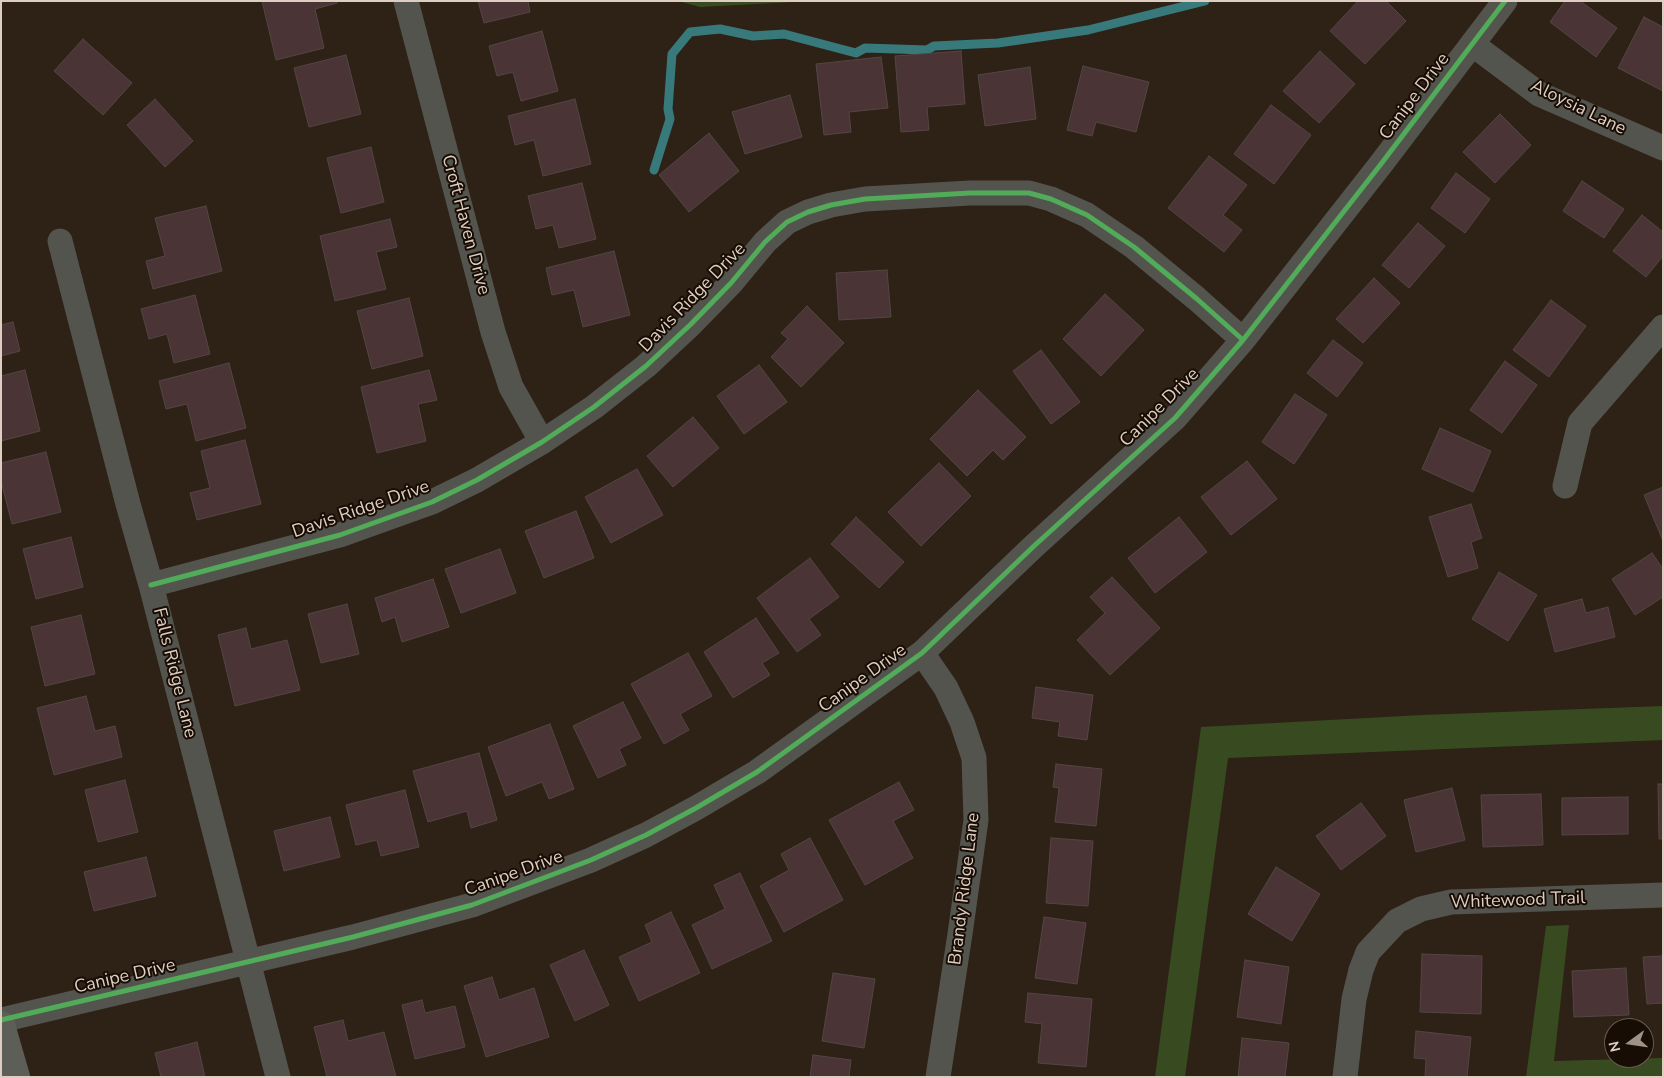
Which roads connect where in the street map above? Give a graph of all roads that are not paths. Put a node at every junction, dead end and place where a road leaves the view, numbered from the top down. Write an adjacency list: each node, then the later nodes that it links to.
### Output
1 (406, 1): 8 (street, Croft Haven Drive)
2 (1504, 1): 3 (street, Canipe Drive)
3 (1472, 44): 4 (street, Aloysia Lane); 7 (street, Canipe Drive)
4 (1663, 148)
5 (60, 240): 10 (street, Falls Ridge Lane)
6 (1663, 327): 9 (street)
7 (1243, 340): 8 (street, Davis Ridge Drive); 11 (street, Canipe Drive)
8 (542, 442): 10 (street, Davis Ridge Drive)
9 (1565, 486)
10 (151, 585): 13 (street, Falls Ridge Lane)
11 (922, 653): 13 (street, Canipe Drive); 18 (street, Brandy Ridge Lane)
12 (1663, 895): 19 (street, Whitewood Trail)
13 (248, 962): 14 (street, Canipe Drive); 17 (street, Falls Ridge Lane)
14 (1, 1020)
15 (1, 1025): 16 (main road)
16 (16, 1077)
17 (278, 1077)
18 (938, 1077)
19 (1345, 1077)

